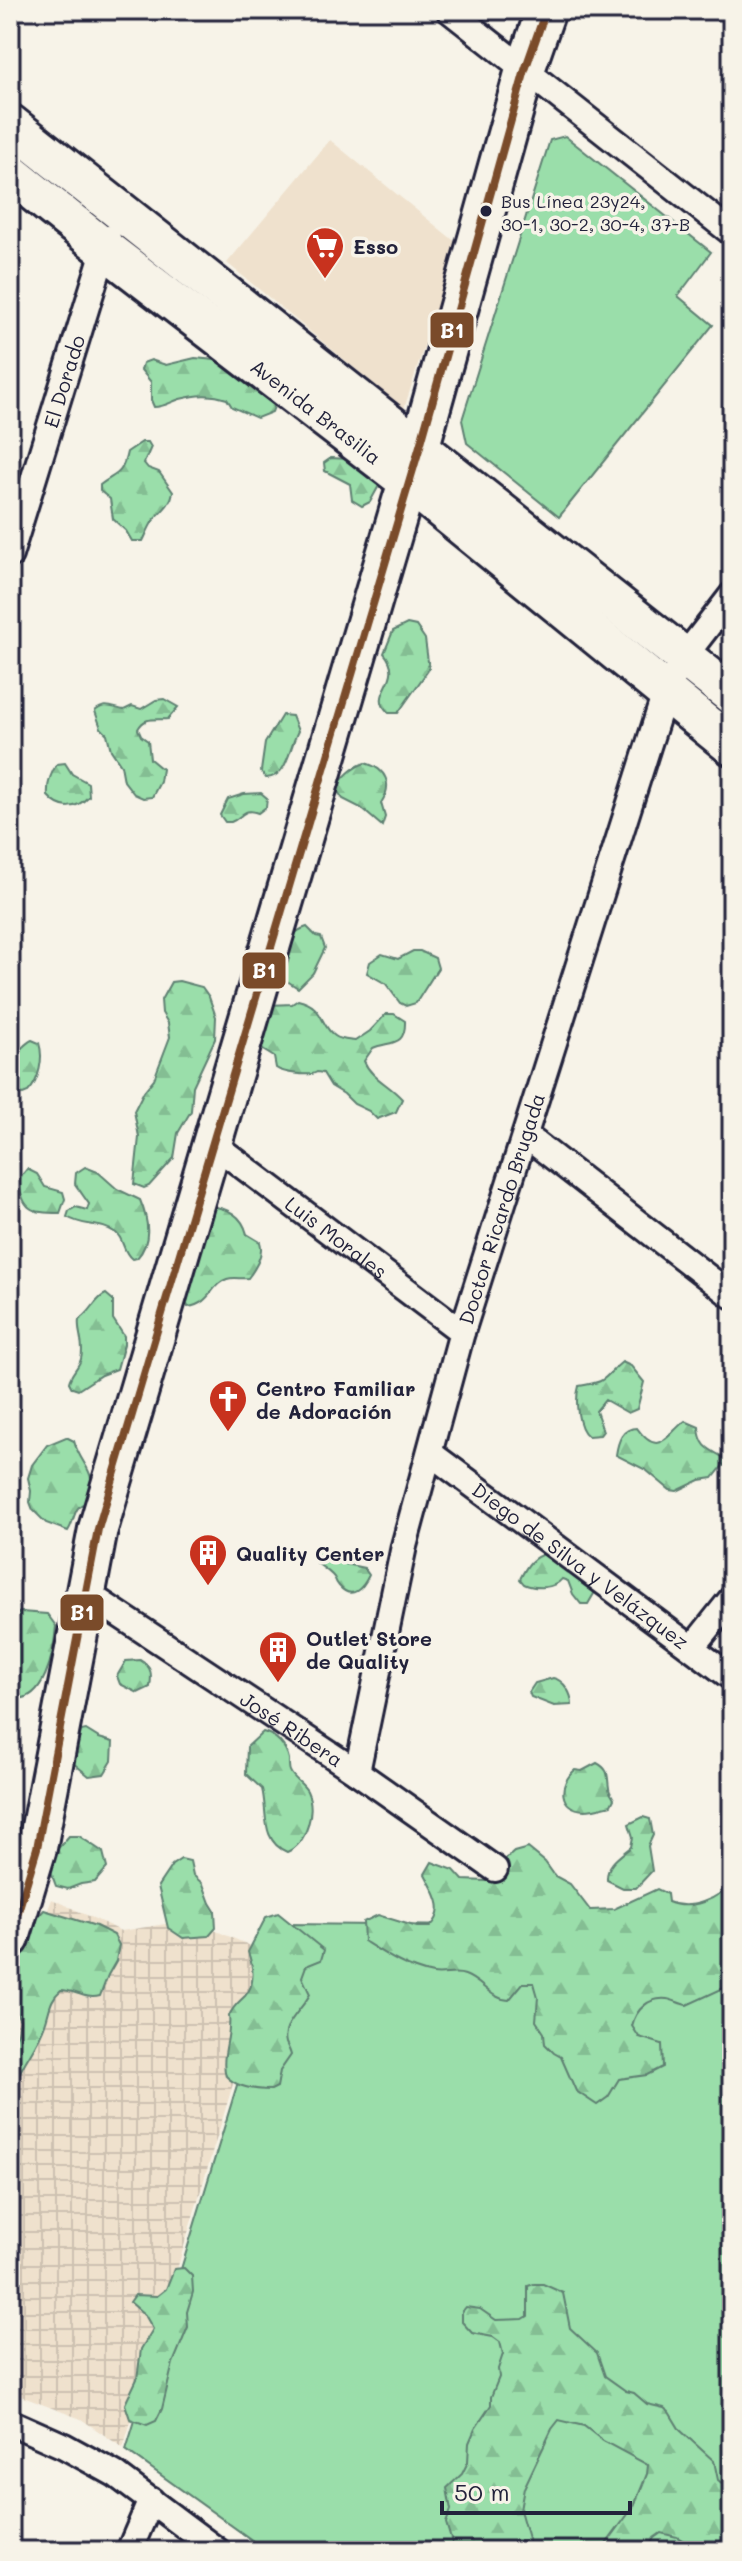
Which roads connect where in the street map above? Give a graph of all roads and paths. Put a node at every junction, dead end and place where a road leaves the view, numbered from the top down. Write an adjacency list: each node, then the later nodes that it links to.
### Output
1 (449, 10): 3 (street)
2 (546, 10): 3 (main road)
3 (525, 70): 7 (street); 9 (main road)
4 (10, 124): 6 (main road, Avenida Brasilia)
5 (10, 173): 8 (main road, Avenida Brasilia)
6 (117, 209): 8 (street, El Dorado); 9 (main road, Avenida Brasilia)
7 (732, 233)
8 (105, 249): 9 (main road, Avenida Brasilia); 10 (street, El Dorado)
9 (414, 464): 12 (main road, Avenida Brasilia); 13 (main road, Avenida Brasilia); 17 (main road)
10 (11, 545)
11 (732, 595): 12 (street, Doctor Ricardo Brugada)
12 (684, 657): 13 (street, Doctor Ricardo Brugada); 14 (main road, Avenida Brasilia)
13 (665, 693): 15 (main road, Avenida Brasilia); 16 (street, Doctor Ricardo Brugada)
14 (732, 695)
15 (732, 746)
16 (525, 1135): 18 (street); 19 (street, Doctor Ricardo Brugada)
17 (212, 1143): 19 (street, Luis Morales); 21 (main road)
18 (732, 1296)
19 (462, 1332): 20 (street, Doctor Ricardo Brugada)
20 (430, 1453): 23 (street, Diego de Silva y Velázquez); 25 (street, Doctor Ricardo Brugada)
21 (85, 1592): 25 (street, José Ribera); 27 (main road)
22 (732, 1598): 23 (street)
23 (693, 1647): 24 (street, Diego de Silva y Velázquez)
24 (732, 1678)
25 (357, 1772): 26 (street, José Ribera)
26 (495, 1869)
27 (10, 1938)
28 (10, 2422): 29 (street)
29 (151, 2500): 30 (street); 31 (street)
30 (129, 2551)
31 (218, 2551)

